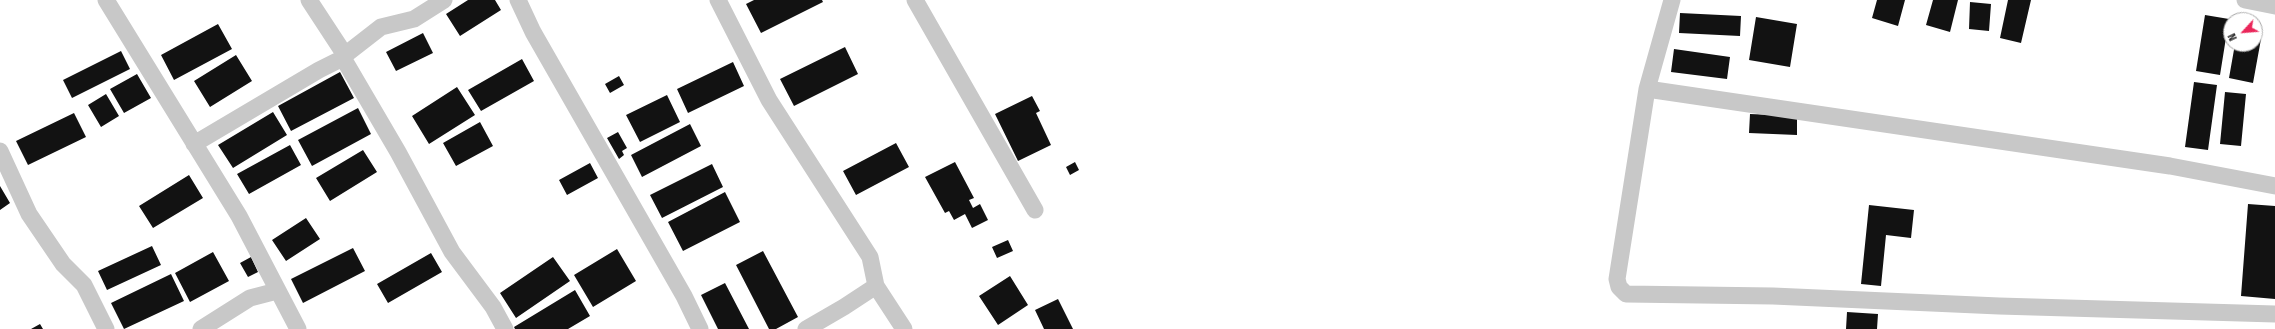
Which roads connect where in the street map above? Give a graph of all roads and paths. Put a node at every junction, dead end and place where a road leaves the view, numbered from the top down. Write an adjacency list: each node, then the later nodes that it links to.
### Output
1 (106, 0): 12 (street)
2 (309, 0): 10 (street)
3 (444, 0): 10 (street)
4 (518, 0): 23 (street)
5 (718, 0): 16 (street)
6 (916, 0): 15 (street)
7 (1672, 0): 11 (street)
8 (2245, 0): 9 (street)
9 (2275, 6)
10 (344, 56): 12 (street); 22 (street)
11 (1647, 89): 14 (street); 18 (street)
12 (194, 144): 17 (street)
13 (0, 152): 19 (street)
14 (2275, 186)
15 (1035, 210)
16 (876, 286): 24 (street); 25 (street)
17 (277, 291): 20 (street); 21 (street)
18 (2275, 314)
19 (106, 329)
20 (201, 329)
21 (298, 329)
22 (505, 329)
23 (700, 329)
24 (806, 329)
25 (904, 329)

